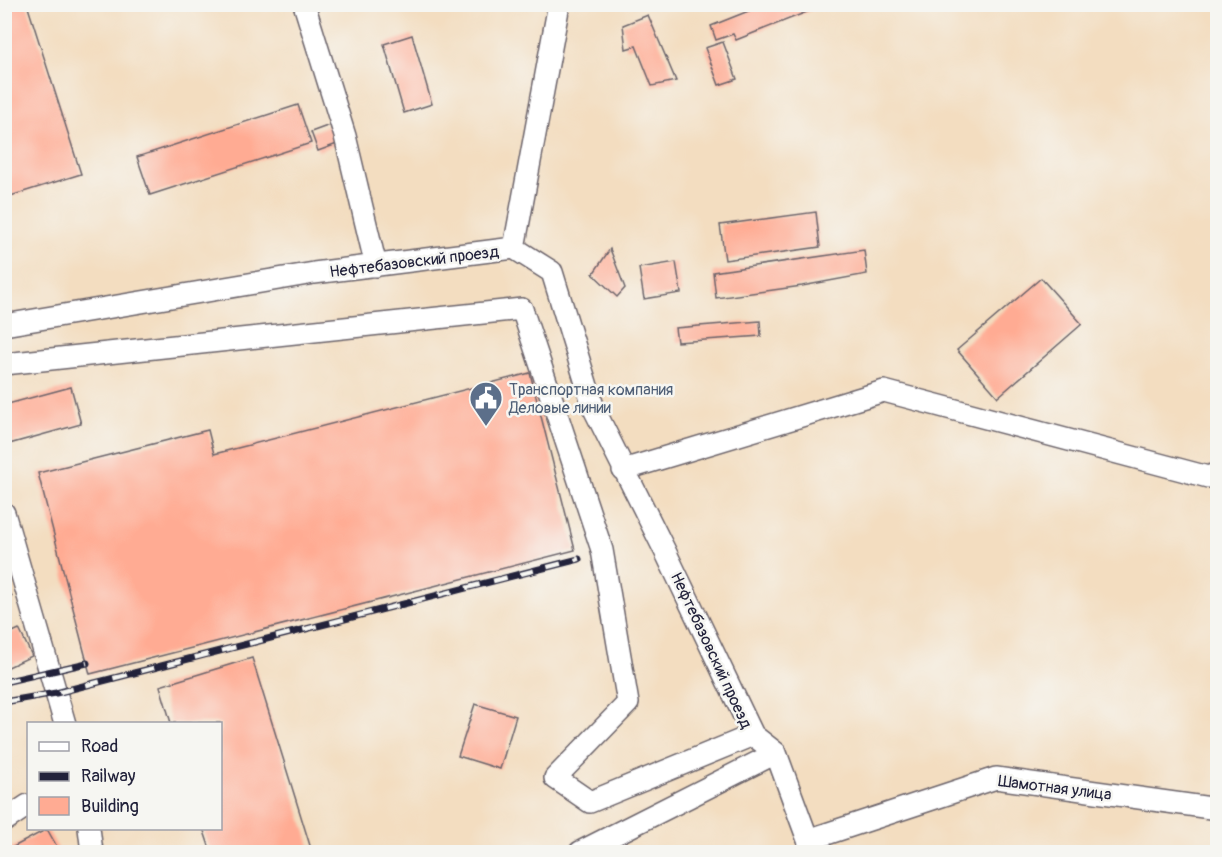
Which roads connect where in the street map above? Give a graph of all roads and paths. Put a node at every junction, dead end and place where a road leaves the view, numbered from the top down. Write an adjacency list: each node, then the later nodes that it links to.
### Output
1 (304, 4): 4 (street)
2 (559, 4): 3 (street)
3 (514, 248): 4 (street, Нефтебазовский проезд); 7 (street, Нефтебазовский проезд)
4 (376, 266): 5 (street, Нефтебазовский проезд)
5 (4, 325)
6 (4, 364): 11 (street)
7 (623, 470): 8 (street); 11 (street, Нефтебазовский проезд)
8 (1218, 473)
9 (4, 513): 10 (street)
10 (61, 718)
11 (753, 735): 12 (street, Нефтебазовский проезд)
12 (776, 753): 17 (street); 19 (street)
13 (27, 806): 15 (street)
14 (1218, 809): 17 (street, Шамотная улица)
15 (4, 821)
16 (89, 830): 18 (street)
17 (812, 846)
18 (92, 852)
19 (580, 852)

